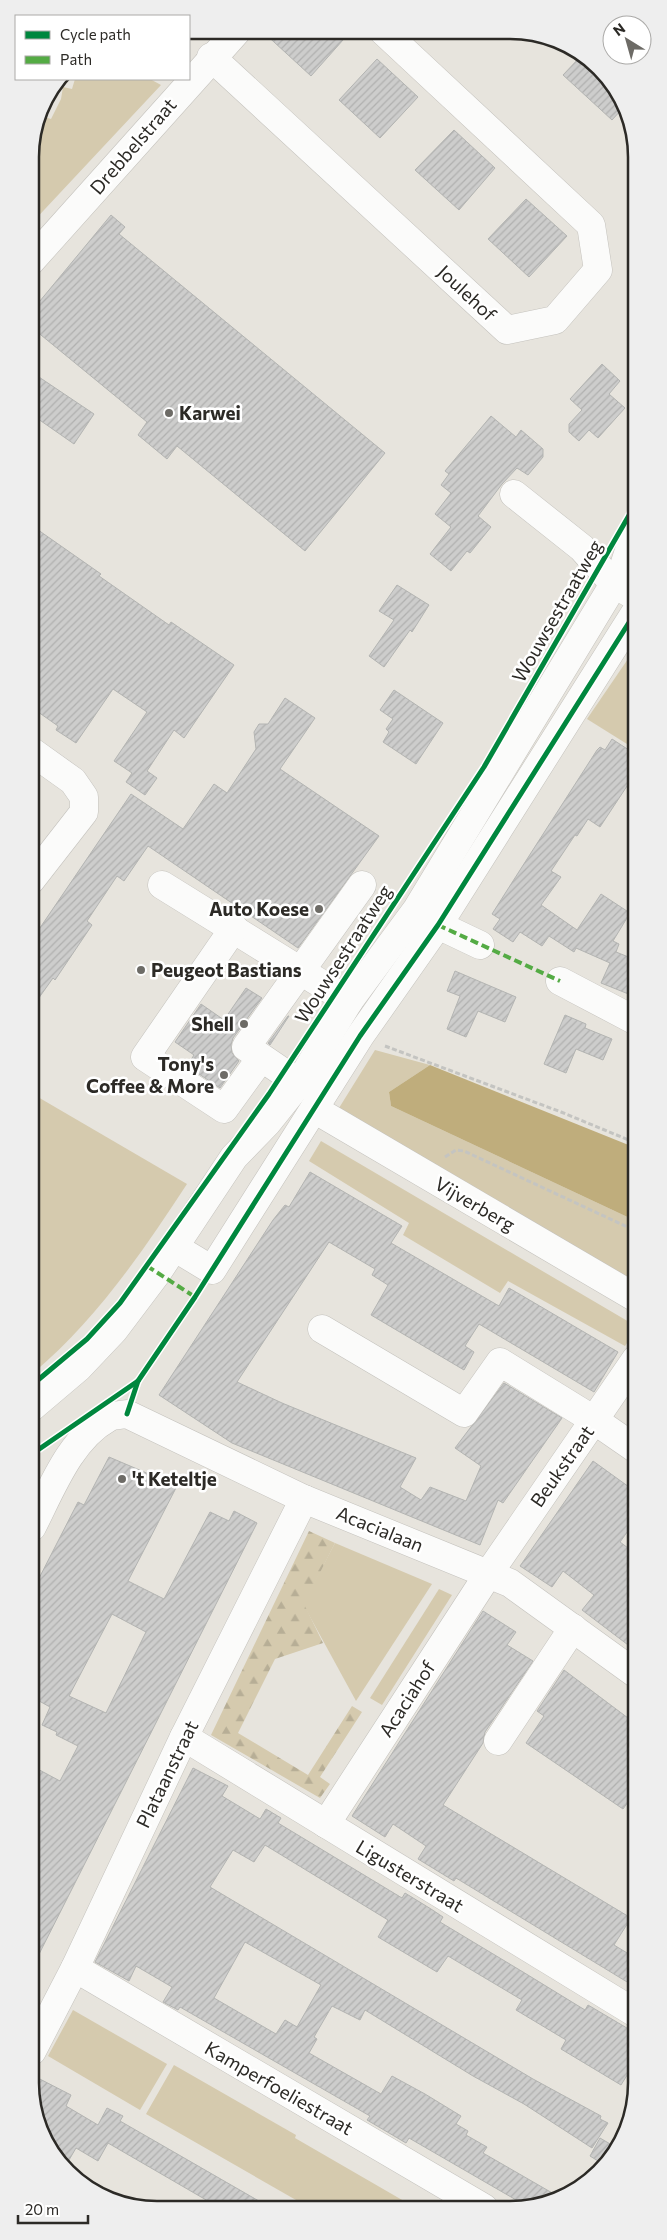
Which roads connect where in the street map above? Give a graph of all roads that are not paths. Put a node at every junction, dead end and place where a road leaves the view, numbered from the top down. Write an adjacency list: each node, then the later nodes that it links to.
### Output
1 (229, 39): 3 (street, Drebbelstraat)
2 (391, 39): 3 (street, Joulehof)
3 (211, 58): 4 (street, Drebbelstraat)
4 (39, 252)
5 (514, 494): 6 (street)
6 (626, 578): 17 (street, Wouwsestraatweg)
7 (628, 624): 12 (street)
8 (39, 757): 9 (street)
9 (39, 870)
10 (162, 884): 13 (street)
11 (362, 885): 15 (street)
12 (438, 925): 14 (street); 21 (street)
13 (234, 928): 15 (street); 19 (street)
14 (480, 945)
15 (300, 972): 17 (street); 19 (street)
16 (560, 981): 18 (street)
17 (349, 1000): 20 (street, Wouwsestraatweg)
18 (628, 1017)
19 (261, 1058): 20 (street)
20 (298, 1083): 22 (street, Wouwsestraatweg)
21 (314, 1109): 22 (street); 23 (street, Vijverberg)
22 (182, 1251): 26 (street, Wouwsestraatweg); 28 (street, Wouwsestraatweg)
23 (628, 1293)
24 (322, 1330): 27 (street)
25 (628, 1371): 27 (street, Beukstraat)
26 (39, 1401)
27 (594, 1420): 29 (street); 32 (street, Beukstraat)
28 (39, 1422)
29 (628, 1443)
30 (304, 1499): 31 (street, Acacialaan); 32 (street, Acacialaan); 35 (street, Plataanstraat)
31 (39, 1514)
32 (489, 1573): 33 (street, Acacialaan); 37 (street, Acaciahof)
33 (573, 1628): 34 (street, Acacialaan); 36 (street)
34 (628, 1668)
35 (184, 1737): 37 (street, Ligusterstraat); 38 (street, Plataanstraat)
36 (498, 1741)
37 (326, 1824): 39 (street, Ligusterstraat)
38 (75, 1968): 40 (street, Plataanstraat); 41 (street, Kamperfoeliestraat)
39 (628, 2009)
40 (39, 2037)
41 (472, 2201)

